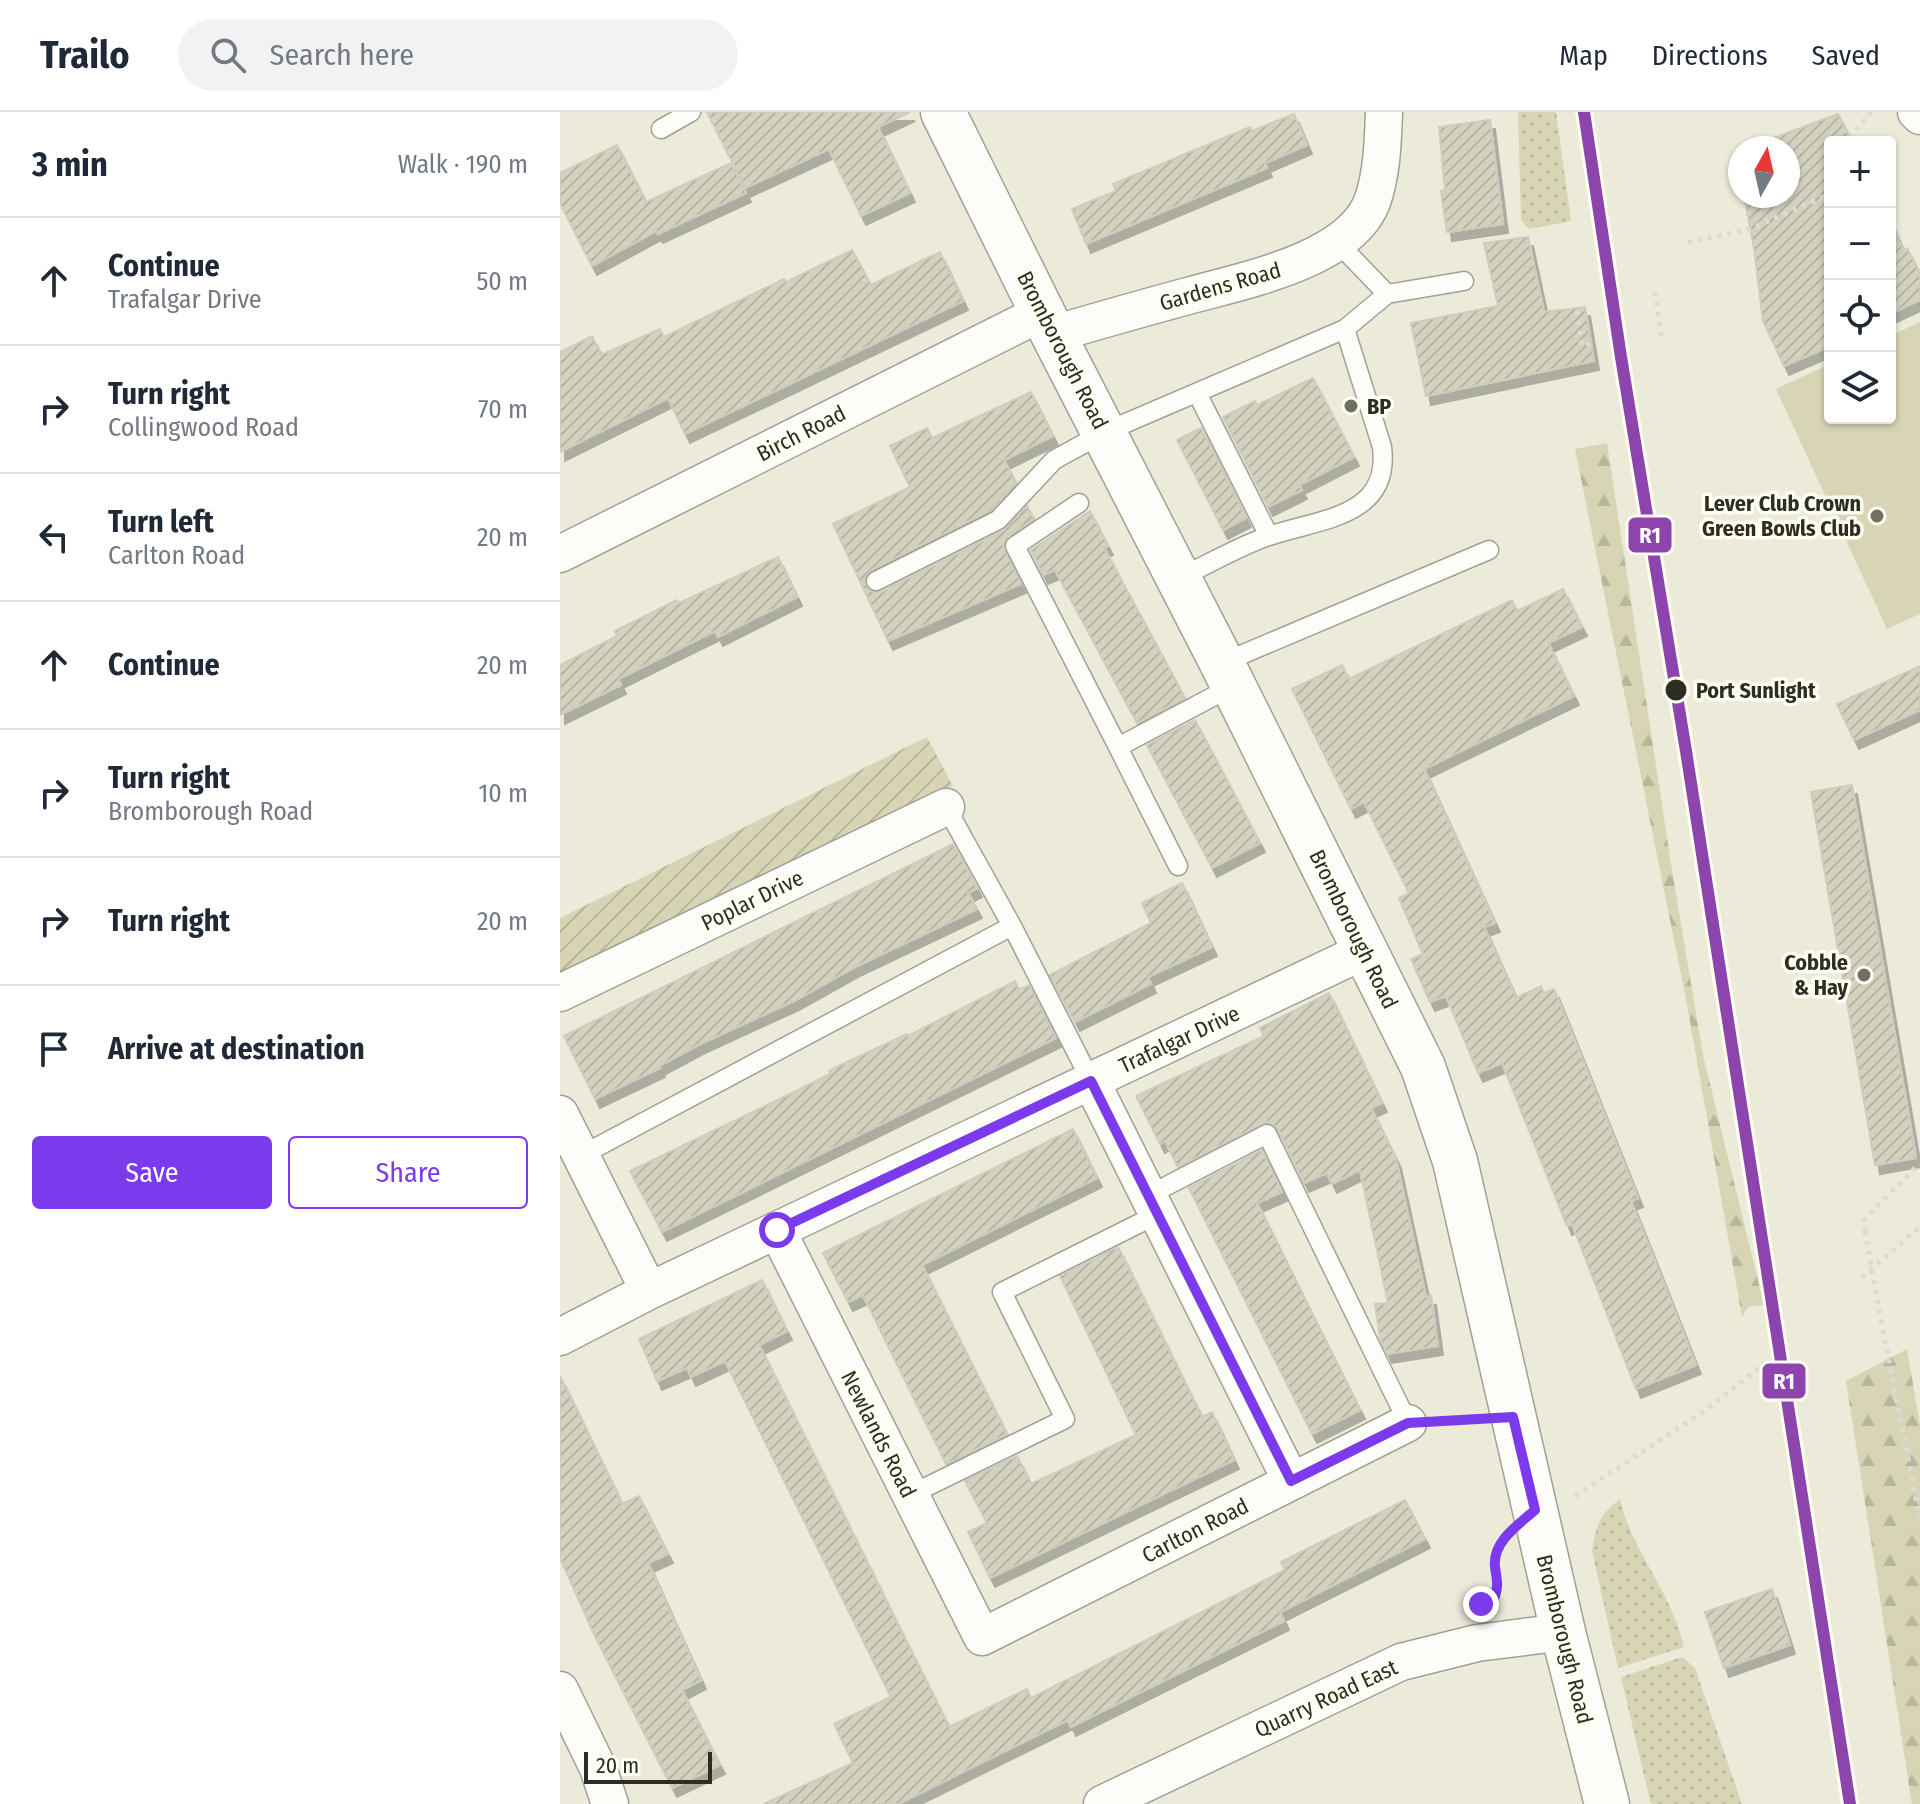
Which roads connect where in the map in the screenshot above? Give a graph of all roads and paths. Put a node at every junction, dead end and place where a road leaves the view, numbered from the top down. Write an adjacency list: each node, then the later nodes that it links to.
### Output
1 (691, 112): 5 (lane)
2 (943, 112): 14 (street, Bromborough Road)
3 (1384, 112): 8 (street, Gardens Road)
4 (1871, 112): 6 (path)
5 (661, 129)
6 (1851, 136)
7 (1824, 197): 9 (path)
8 (1337, 242): 12 (lane); 14 (street, Gardens Road)
9 (1688, 242)
10 (1464, 281): 12 (lane)
11 (1655, 292): 16 (path)
12 (1387, 294): 15 (lane)
13 (1577, 311): 17 (path)
14 (1048, 323): 19 (street, Bromborough Road); 23 (street, Birch Road)
15 (1345, 329): 18 (lane); 21 (lane)
16 (1662, 341)
17 (1591, 344)
18 (1197, 393): 19 (lane); 21 (lane)
19 (1105, 432): 24 (street, Bromborough Road); 25 (lane)
20 (1079, 503): 27 (lane)
21 (1269, 536): 24 (lane)
22 (1489, 550): 26 (lane)
23 (560, 554)
24 (1179, 578): 26 (street, Bromborough Road)
25 (876, 581)
26 (1228, 675): 27 (lane); 31 (street, Bromborough Road)
27 (1118, 747): 29 (lane)
28 (946, 807): 30 (lane); 32 (street, Poplar Drive)
29 (1178, 866)
30 (1012, 926): 33 (lane); 35 (lane)
31 (1366, 950): 33 (street, Trafalgar Drive); 44 (street, Bromborough Road)
32 (560, 993)
33 (1091, 1081): 37 (street); 39 (street, Trafalgar Drive)
34 (561, 1117): 35 (street)
35 (582, 1155): 41 (street)
36 (1918, 1165): 49 (path, bridge)
37 (1153, 1204): 45 (lane); 46 (street); 47 (lane)
38 (1920, 1227): 40 (path)
39 (777, 1230): 41 (street, Trafalgar Drive); 47 (street, Newlands Road)
40 (1862, 1277)
41 (649, 1291): 42 (street, Trafalgar Drive)
42 (560, 1337)
43 (1765, 1363): 48 (path)
44 (1513, 1417): 45 (path); 48 (street, Bromborough Road)
45 (1408, 1423): 46 (street, Carlton Road)
46 (1291, 1481): 51 (street, Carlton Road)
47 (910, 1495): 51 (street, Newlands Road)
48 (1535, 1510): 50 (street, Bromborough Road); 52 (path)
49 (1920, 1519)
50 (1563, 1632): 52 (street, Quarry Road East); 56 (street, Bromborough Road)
51 (982, 1637)
52 (1458, 1647): 55 (street, Quarry Road East)
53 (560, 1690): 54 (street)
54 (610, 1804)
55 (1102, 1804)
56 (1607, 1804)

